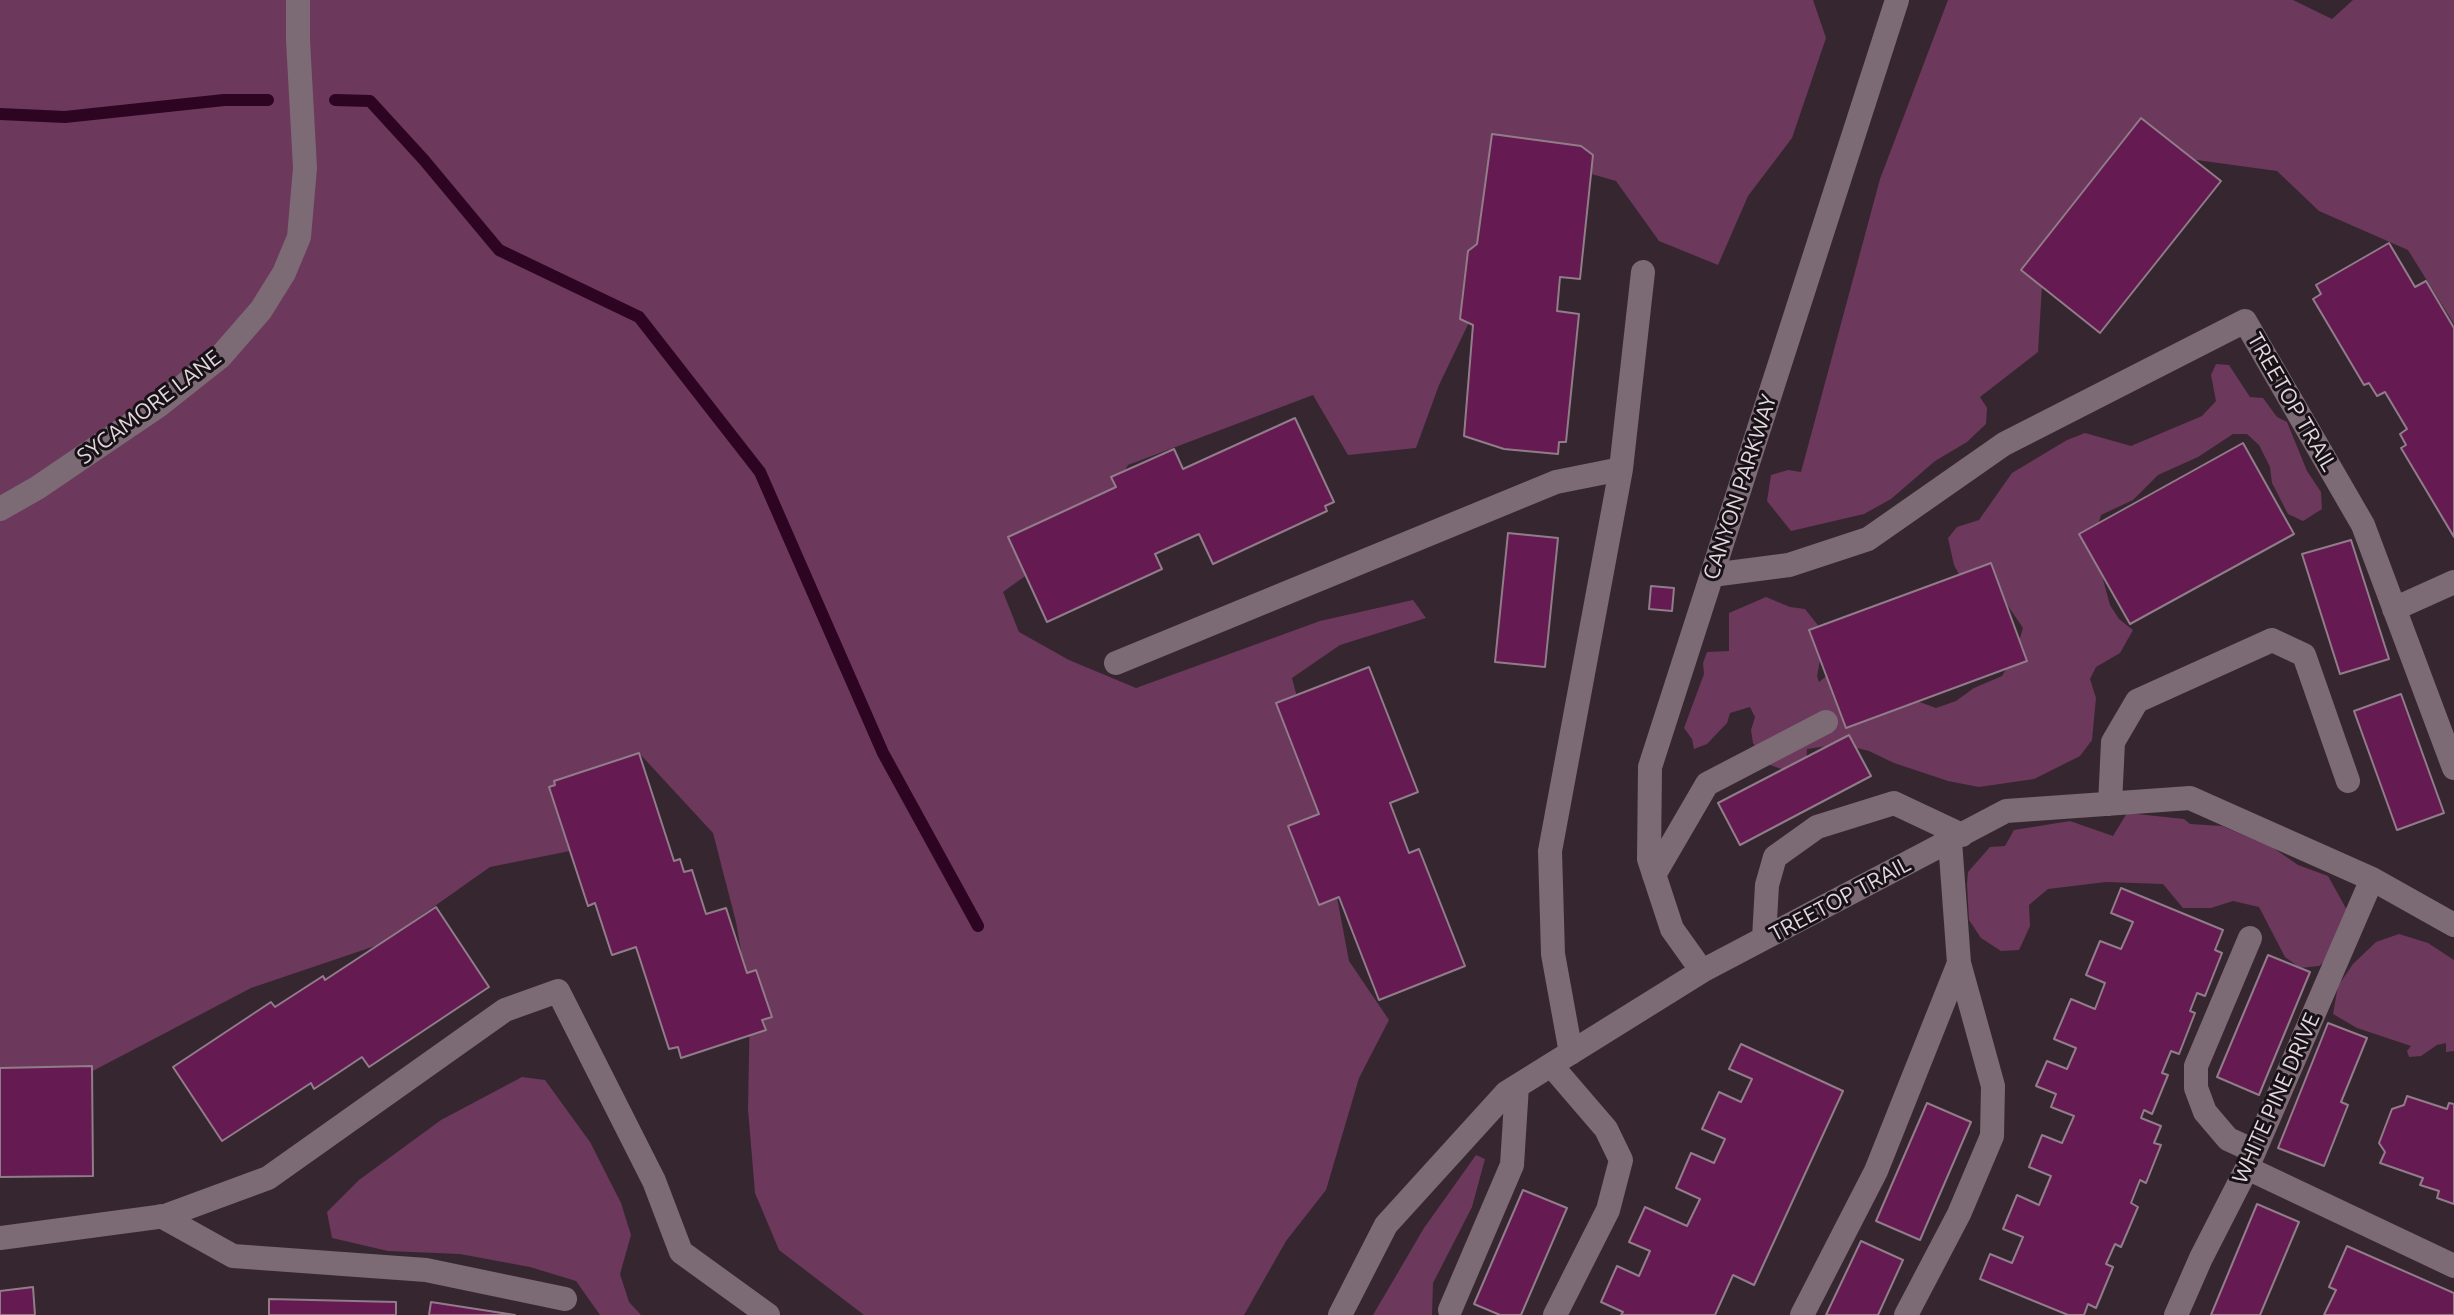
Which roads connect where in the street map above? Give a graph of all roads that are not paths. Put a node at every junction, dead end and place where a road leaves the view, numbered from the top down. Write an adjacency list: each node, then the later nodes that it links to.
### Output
1 (298, 0): 5 (street, SYCAMORE LANE)
2 (1897, 0): 6 (street, CANYON PARKWAY)
3 (1643, 272): 4 (street)
4 (1621, 469): 9 (street); 22 (street)
5 (0, 509)
6 (1712, 575): 8 (street, TREETOP TRAIL); 15 (street, CANYON PARKWAY)
7 (2454, 582): 8 (street)
8 (2394, 609): 11 (street, TREETOP TRAIL)
9 (1116, 663)
10 (1826, 722): 15 (street)
11 (2454, 768)
12 (2348, 781): 13 (street)
13 (2110, 804): 14 (street, TREETOP TRAIL); 16 (street, TREETOP TRAIL)
14 (1956, 838): 18 (street, TREETOP TRAIL); 18 (street); 20 (street)
15 (1654, 875): 21 (street, CANYON PARKWAY)
16 (2372, 879): 17 (street, TREETOP TRAIL); 24 (street, WHITE PINE DRIVE)
17 (2454, 925)
18 (1764, 938): 21 (street, TREETOP TRAIL)
19 (2250, 938): 24 (street)
20 (1959, 963): 33 (street); 34 (street)
21 (1702, 971): 22 (street, TREETOP TRAIL)
22 (1561, 1059): 23 (street, TREETOP TRAIL); 32 (street)
23 (1517, 1086): 29 (street); 31 (street, TREETOP TRAIL)
24 (2250, 1160): 27 (street); 35 (street, WHITE PINE DRIVE)
25 (161, 1216): 26 (street); 28 (street); 30 (street)
26 (0, 1238)
27 (2454, 1266)
28 (565, 1299)
29 (1450, 1310)
30 (768, 1315)
31 (1340, 1315)
32 (1555, 1315)
33 (1802, 1315)
34 (1906, 1315)
35 (2176, 1315)

